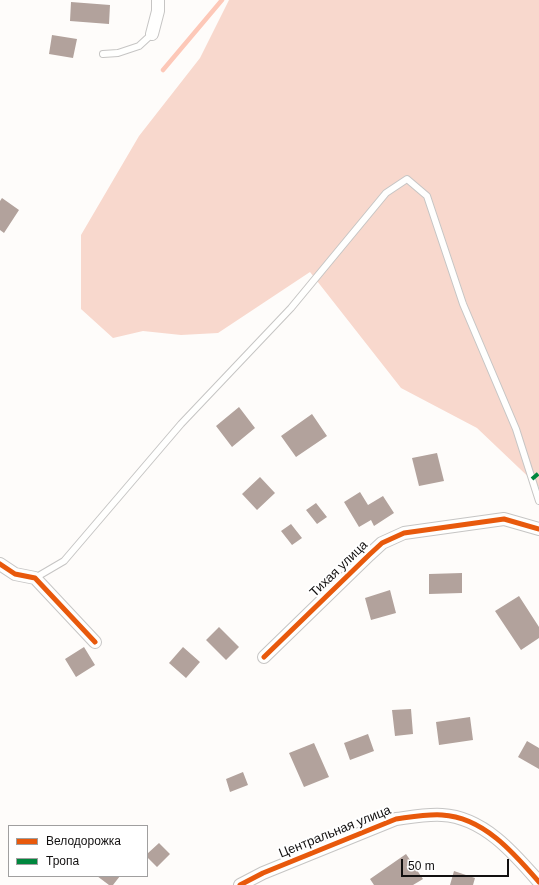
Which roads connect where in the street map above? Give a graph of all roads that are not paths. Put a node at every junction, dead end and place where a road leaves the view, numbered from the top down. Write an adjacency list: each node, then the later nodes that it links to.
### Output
1 (158, 0): 2 (street)
2 (152, 34): 3 (lane)
3 (103, 54)
4 (539, 501): 7 (lane)
5 (539, 529): 9 (street, Тихая улица)
6 (0, 564): 7 (street)
7 (35, 578): 8 (street)
8 (95, 642)
9 (264, 657)
10 (263, 879): 11 (street, Центральная улица); 12 (street, Центральная улица)
11 (539, 882)
12 (240, 885)

